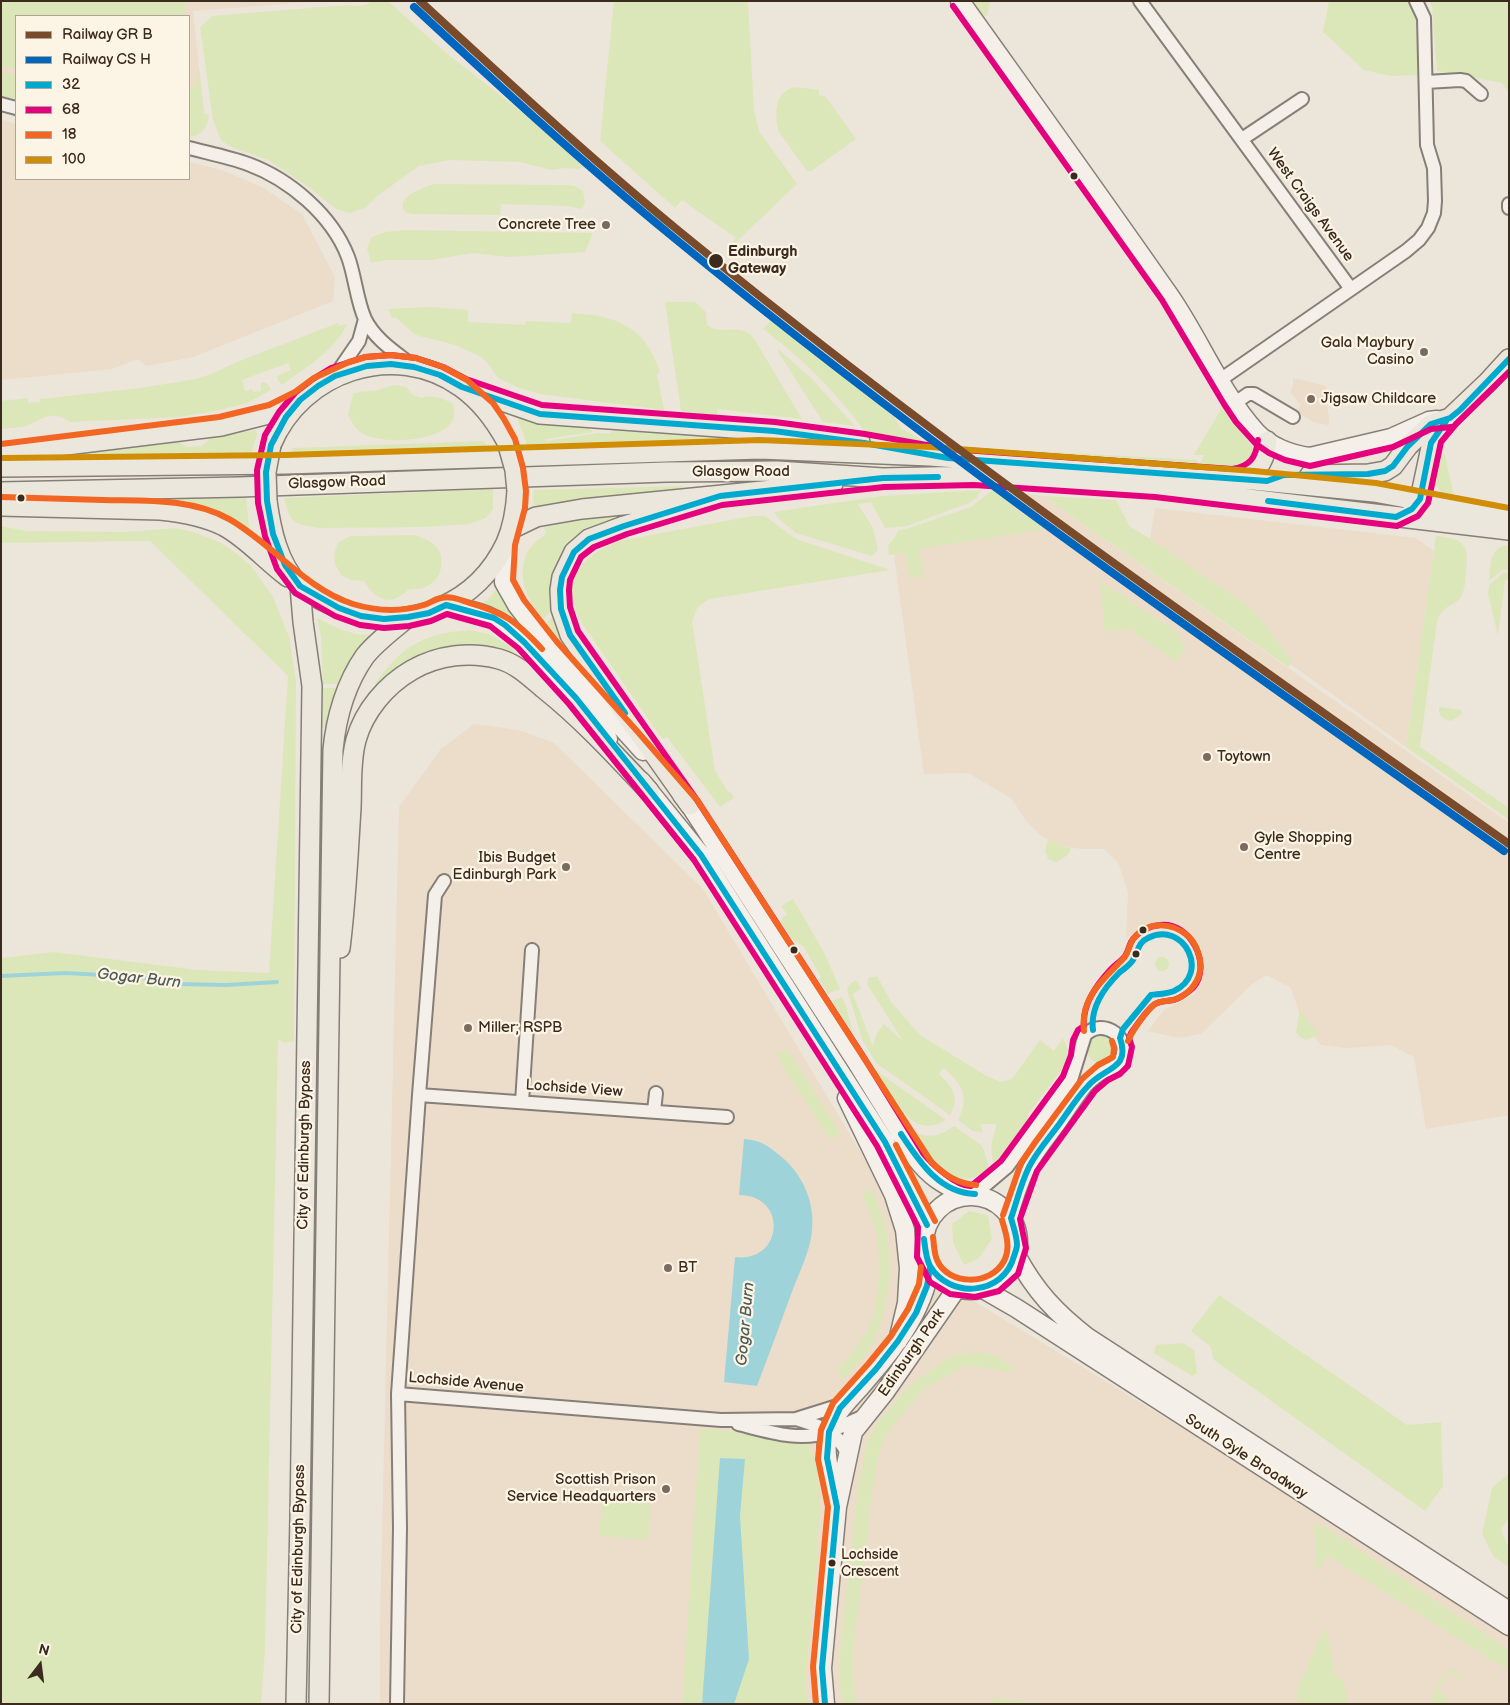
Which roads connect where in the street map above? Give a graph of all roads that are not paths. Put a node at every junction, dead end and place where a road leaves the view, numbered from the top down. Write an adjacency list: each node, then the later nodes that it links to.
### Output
1 (960, 1): 16 (street)
2 (1140, 1): 9 (street, West Craigs Avenue)
3 (1416, 1): 4 (street)
4 (1426, 82): 5 (street); 11 (street)
5 (1481, 94)
6 (1302, 99): 9 (street)
7 (1, 104): 8 (street)
8 (15, 108)
9 (1242, 139): 11 (street, West Craigs Avenue)
10 (190, 148): 12 (street)
11 (1351, 289): 16 (street)
12 (365, 319): 14 (street); 15 (street)
13 (1509, 359): 21 (main road)
14 (414, 367): 15 (main road); 17 (main road)
15 (335, 376): 18 (main road)
16 (1220, 380): 19 (street)
17 (462, 387): 25 (main road); 37 (main road, bridge)
18 (300, 400): 24 (main road); 38 (main road, bridge)
19 (1235, 403): 20 (street); 22 (street)
20 (1293, 417)
21 (1450, 418): 23 (main road); 26 (main road)
22 (1267, 441): 23 (street); 29 (main road)
23 (1399, 448): 26 (street); 30 (main road); 33 (main road)
24 (1, 453)
25 (939, 457): 27 (main road, Glasgow Road); 29 (main road, Glasgow Road)
26 (1430, 457): 33 (main road)
27 (1, 467)
28 (883, 478): 31 (main road, Glasgow Road); 32 (main road); 33 (main road, Glasgow Road)
29 (1232, 478): 30 (main road, Glasgow Road)
30 (1267, 481): 33 (main road, Glasgow Road)
31 (1, 492)
32 (720, 496): 37 (main road); 42 (main road)
33 (1408, 505): 35 (main road, Glasgow Road); 36 (main road, Glasgow Road)
34 (1, 506): 38 (main road)
35 (1509, 517)
36 (1509, 530)
37 (508, 536): 39 (main road); 42 (street)
38 (298, 584): 40 (main road); 71 (main road, City of Edinburgh Bypass)
39 (446, 605): 40 (main road); 41 (street)
40 (408, 617): 45 (main road, City of Edinburgh Bypass)
41 (649, 791): 45 (main road); 46 (street)
42 (690, 805): 52 (street)
43 (444, 882): 48 (street)
44 (532, 950): 49 (street)
45 (330, 1038): 75 (main road, City of Edinburgh Bypass)
46 (828, 1055): 54 (street); 59 (street)
47 (656, 1093): 50 (street)
48 (419, 1095): 49 (street, Lochside View); 60 (street)
49 (522, 1102): 50 (street, Lochside View)
50 (654, 1111): 51 (street, Lochside View)
51 (726, 1117)
52 (970, 1194): 53 (street); 53 (street); 54 (street)
53 (1010, 1218): 55 (street, South Gyle Broadway)
54 (927, 1225): 56 (street)
55 (1016, 1255): 58 (street, South Gyle Broadway); 70 (street, South Gyle Broadway)
56 (930, 1268): 57 (street); 59 (street, Edinburgh Park)
57 (957, 1288): 58 (street, South Gyle Broadway); 62 (street, Edinburgh Park)
58 (983, 1288): 72 (street, South Gyle Broadway)
59 (898, 1341): 61 (street, Edinburgh Park)
60 (398, 1394): 64 (street, Lochside Avenue); 76 (street, Lochside Avenue)
61 (844, 1404): 63 (street, Edinburgh Park); 65 (street)
62 (865, 1416): 65 (street, Lochside Avenue); 67 (street)
63 (796, 1419): 64 (street, Lochside Avenue); 65 (street, Lochside Avenue)
64 (721, 1420): 66 (street, Lochside Avenue)
65 (829, 1432): 66 (street, Lochside Avenue); 67 (street, Lochside Avenue); 68 (street)
66 (802, 1436): 68 (street)
67 (849, 1455): 69 (street)
68 (827, 1458): 69 (street)
69 (837, 1508): 77 (street)
70 (1509, 1611)
71 (298, 1613): 73 (main road); 74 (main road, City of Edinburgh Bypass)
72 (1509, 1626)
73 (288, 1704)
74 (296, 1704)
75 (319, 1704)
76 (397, 1704)
77 (825, 1704)

